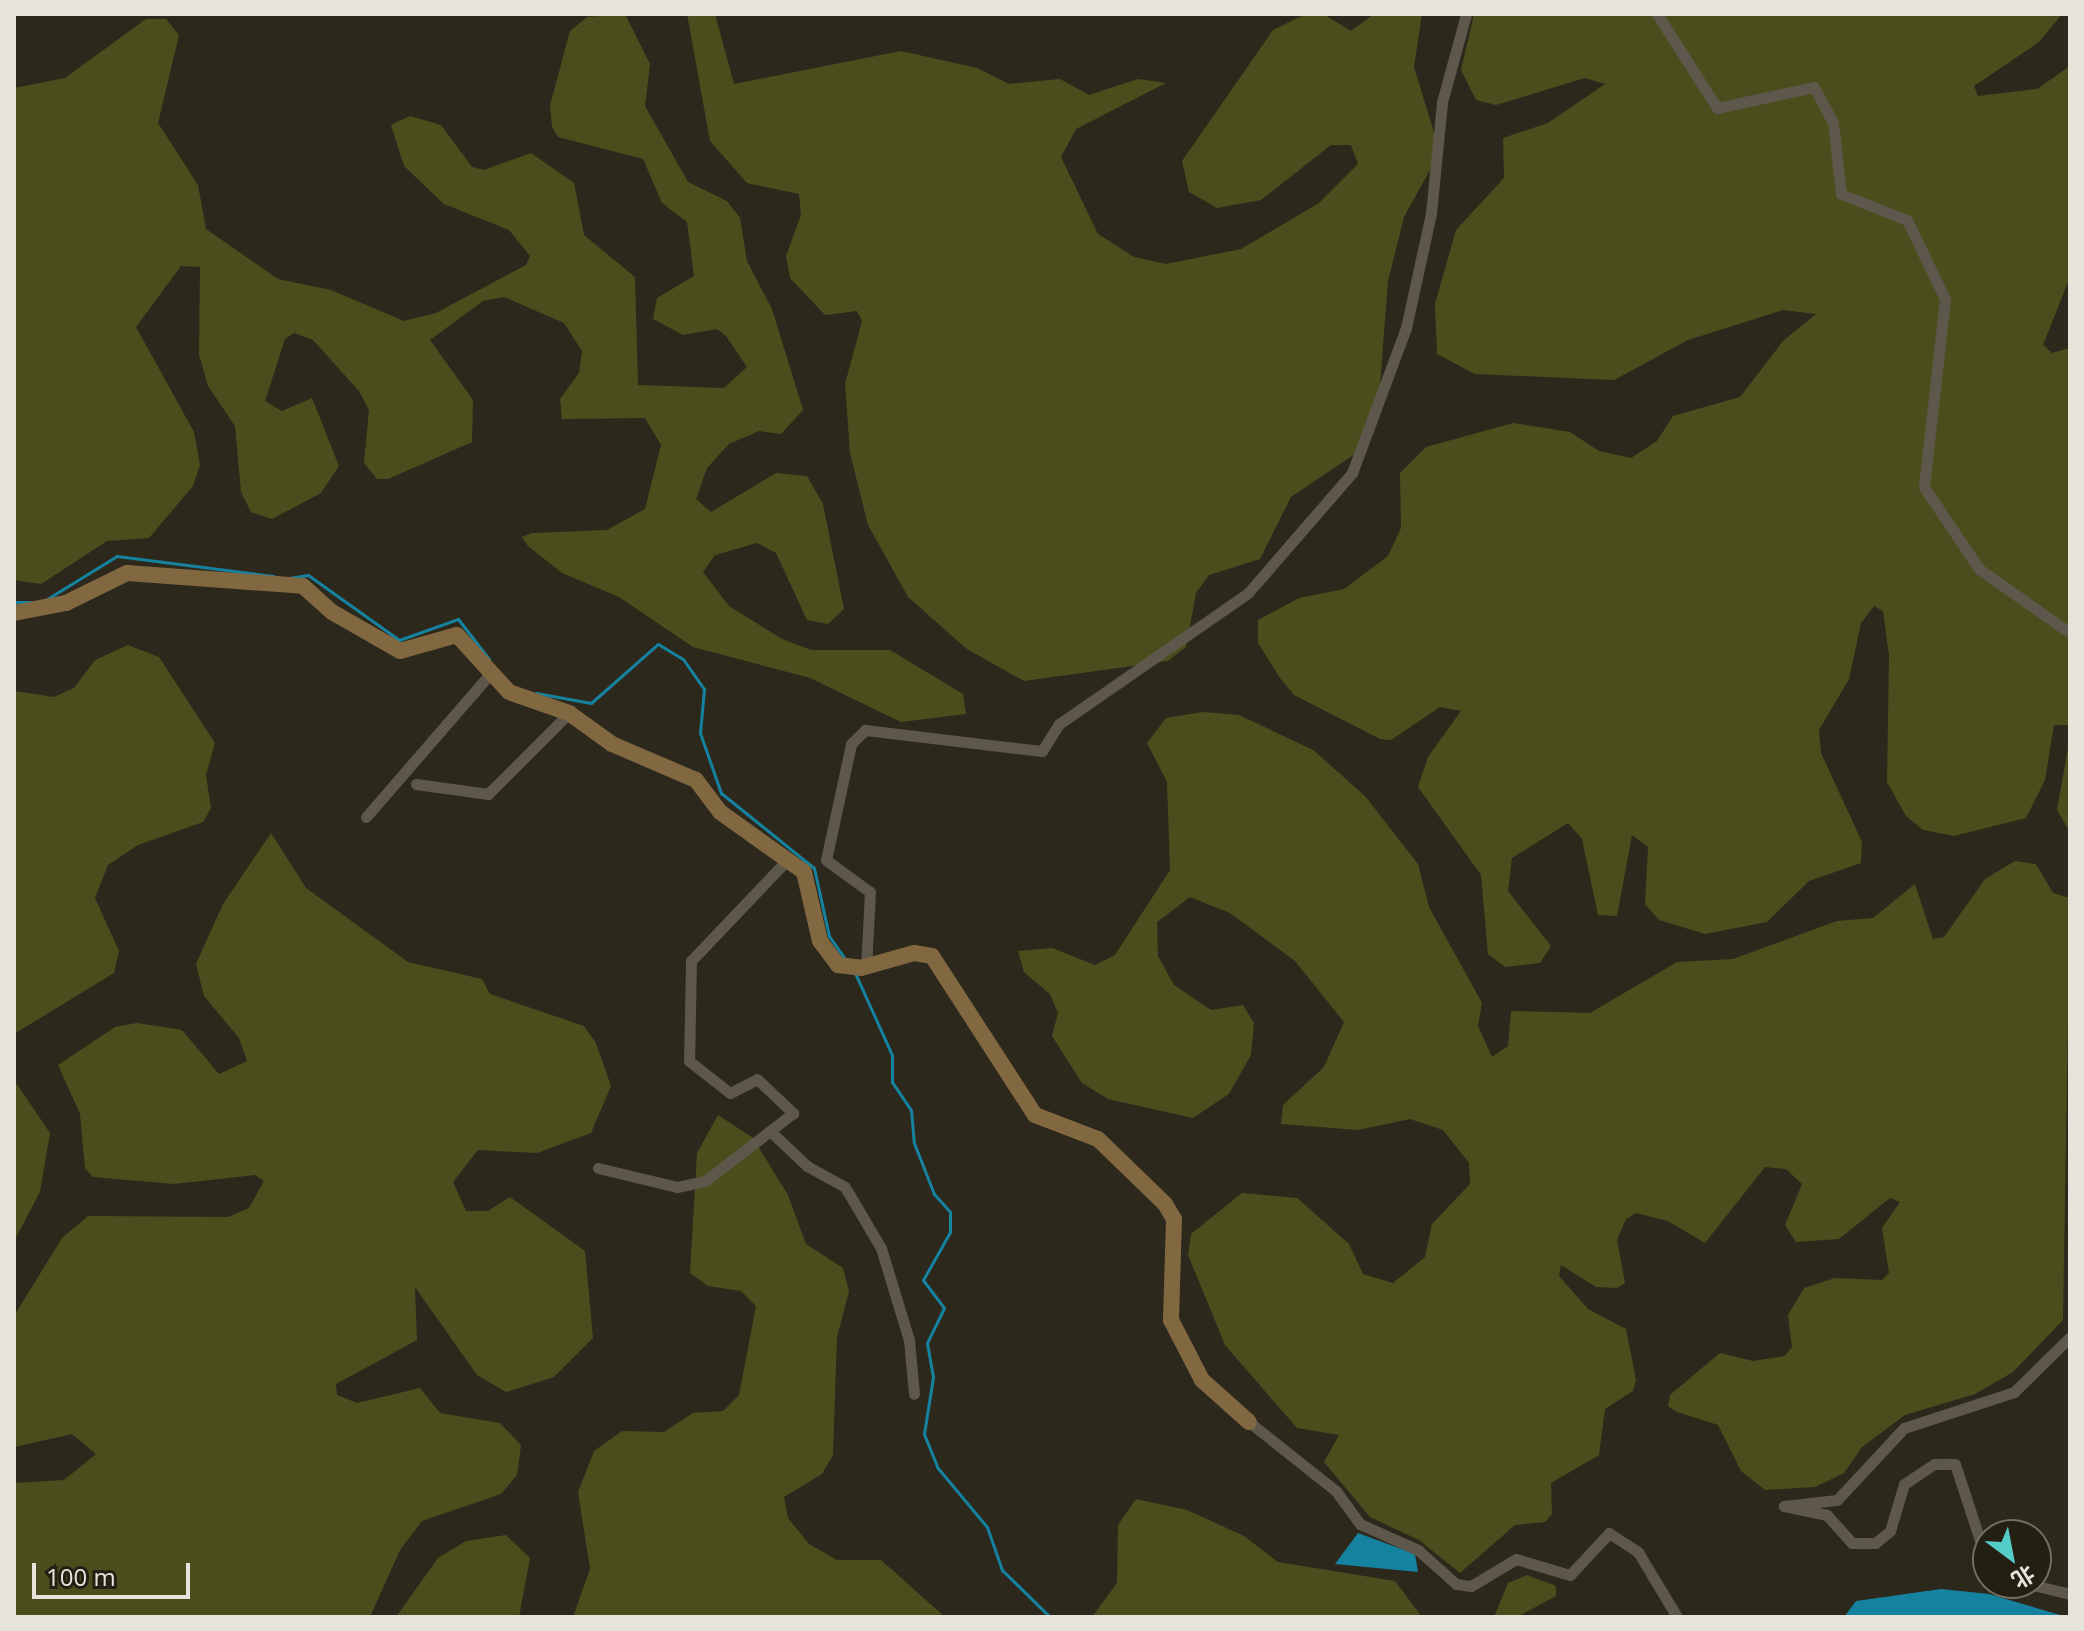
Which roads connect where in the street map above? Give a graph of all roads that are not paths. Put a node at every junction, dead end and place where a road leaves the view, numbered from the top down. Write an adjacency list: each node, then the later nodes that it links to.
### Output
1 (1466, 14): 10 (street)
2 (1657, 14): 4 (street)
3 (14, 613): 5 (street)
4 (2070, 633)
5 (490, 674): 6 (street); 8 (street)
6 (569, 713): 7 (street); 9 (street)
7 (416, 784)
8 (366, 817)
9 (788, 859): 10 (street); 11 (street)
10 (857, 968): 15 (street)
11 (770, 1131): 12 (street); 14 (street)
12 (598, 1168)
13 (2070, 1337): 16 (street)
14 (914, 1394)
15 (1249, 1422): 17 (street)
16 (1973, 1519)
17 (1677, 1617)

